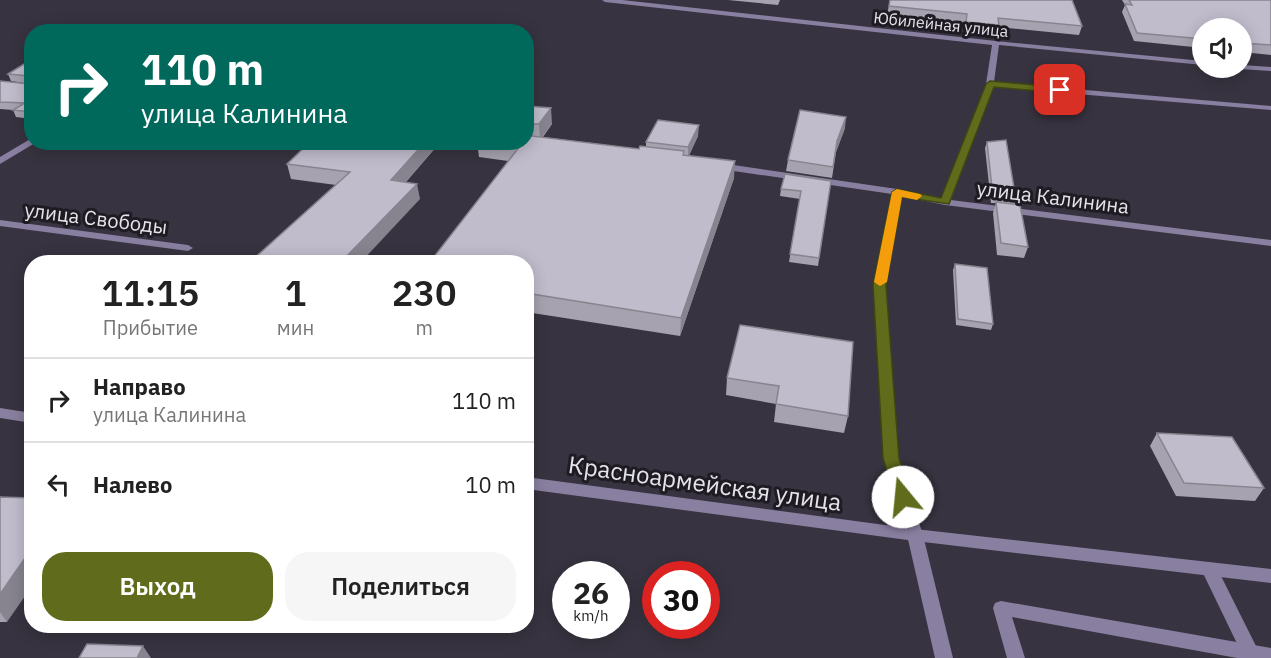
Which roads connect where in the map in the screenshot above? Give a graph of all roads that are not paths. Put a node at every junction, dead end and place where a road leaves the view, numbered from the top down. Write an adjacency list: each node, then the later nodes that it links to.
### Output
1 (606, 0): 2 (street, Юбилейная улица)
2 (996, 43): 3 (street, Юбилейная улица); 6 (street)
3 (1192, 62)
4 (1252, 68): 5 (street)
5 (1271, 69)
6 (990, 84): 7 (street); 12 (street)
7 (1271, 108)
8 (24, 146): 9 (street)
9 (0, 161)
10 (711, 165): 11 (street, улица Калинина)
11 (897, 192): 12 (street, улица Калинина); 19 (street)
12 (945, 202): 14 (street, улица Калинина)
13 (0, 223): 15 (street, улица Свободы)
14 (1271, 243)
15 (188, 248)
16 (0, 413): 17 (street)
17 (24, 417)
18 (534, 484): 19 (street, Красноармейская улица)
19 (915, 535): 20 (street, Красноармейская улица); 24 (street)
20 (1209, 569): 21 (street, Красноармейская улица); 22 (street)
21 (1271, 576)
22 (1252, 655): 23 (street); 25 (street)
23 (1271, 656)
24 (944, 658)
25 (1016, 658)

